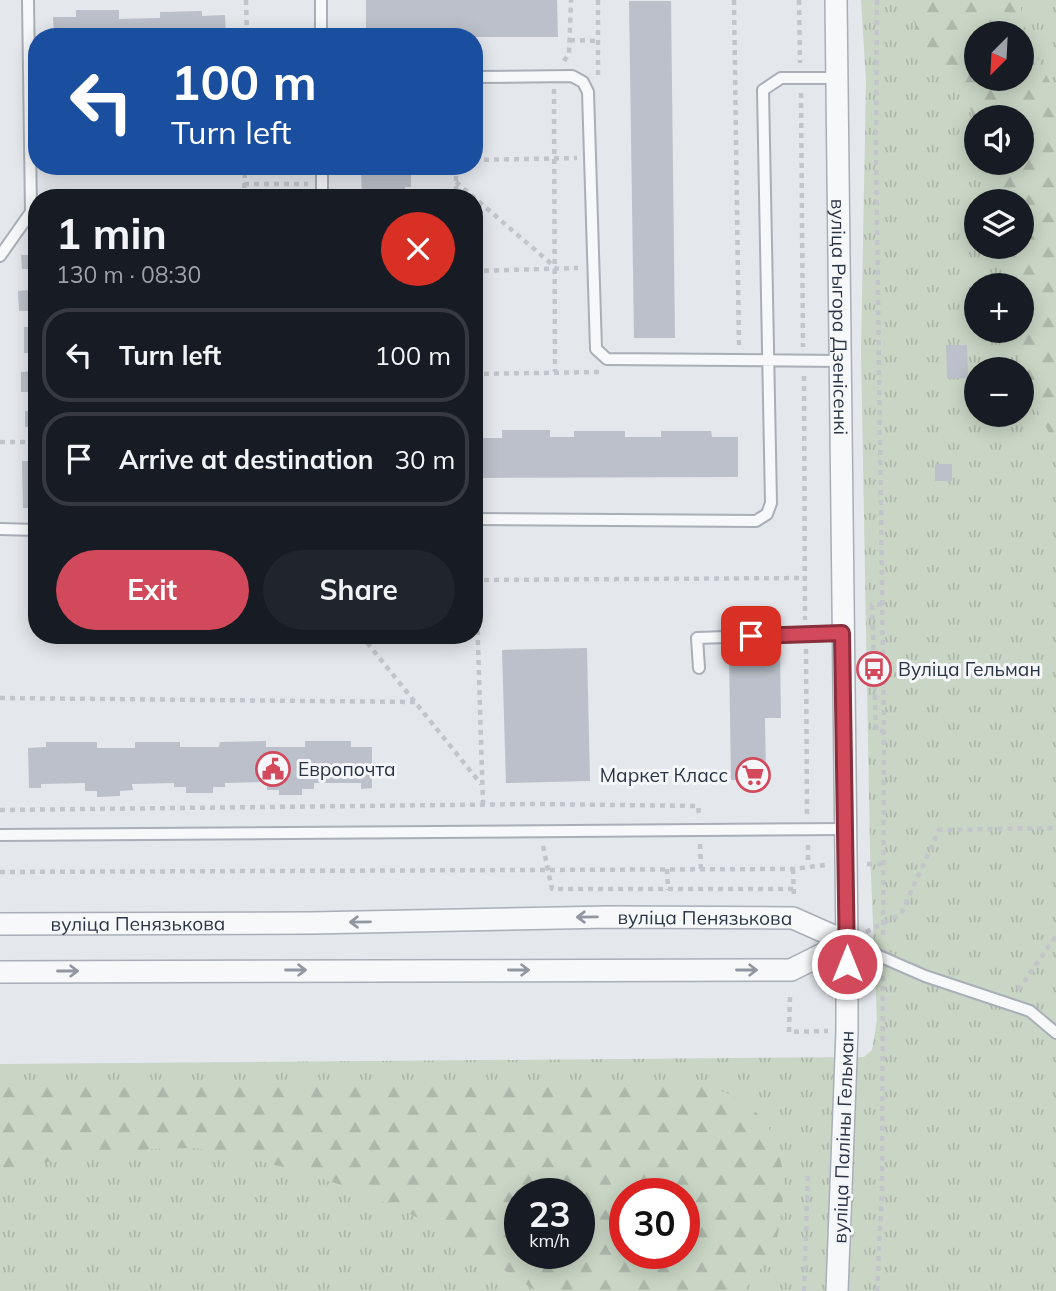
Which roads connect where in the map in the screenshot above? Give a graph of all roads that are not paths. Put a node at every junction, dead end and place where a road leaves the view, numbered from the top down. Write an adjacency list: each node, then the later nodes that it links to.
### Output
1 (28, 0): 4 (lane)
2 (321, 0): 5 (lane)
3 (836, 0): 7 (street, вуліца Рыгора Дзенісенкі)
4 (28, 28)
5 (320, 28)
6 (483, 77): 11 (lane)
7 (838, 78): 10 (street, вуліца Рыгора Дзенісенкі); 11 (lane)
8 (28, 216): 9 (lane)
9 (0, 256)
10 (840, 361): 11 (lane); 15 (street, вуліца Рыгора Дзенісенкі)
11 (770, 362): 12 (lane)
12 (483, 519)
13 (0, 529): 14 (lane)
14 (28, 530)
15 (842, 633): 16 (lane); 17 (street, вуліца Рыгора Дзенісенкі)
16 (699, 668)
17 (846, 829): 18 (lane); 20 (street, вуліца Паліны Гельман)
18 (0, 835)
19 (0, 924): 20 (street, вуліца Пенязькова, one-way to 19)
20 (847, 942): 21 (street, one-way to 20); 22 (lane); 23 (street, вуліца Паліны Гельман)
21 (0, 972)
22 (1056, 1033)
23 (838, 1291)

